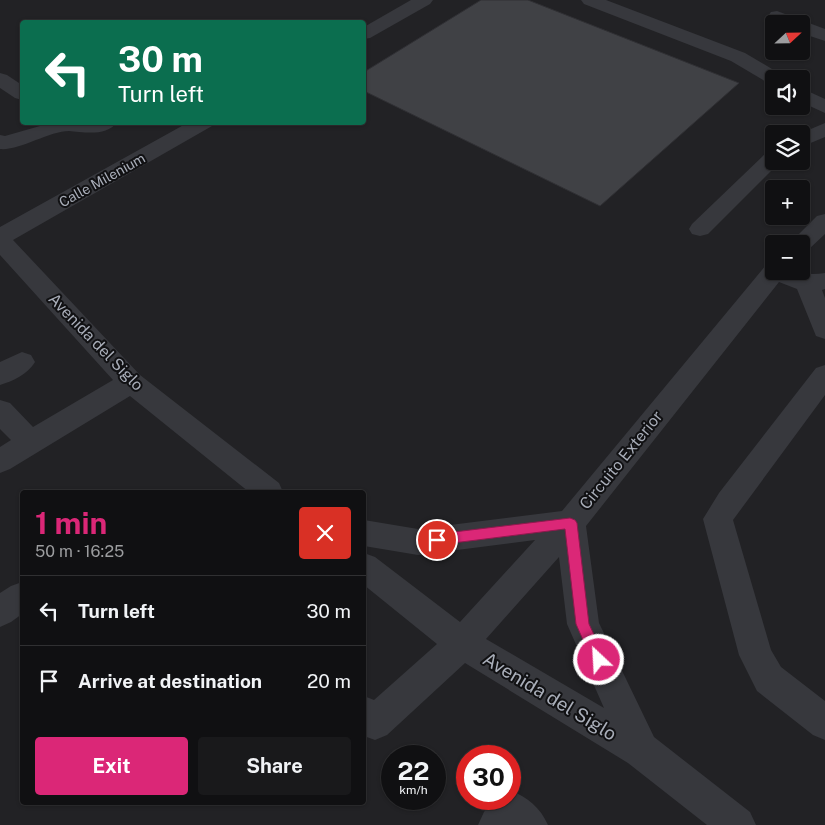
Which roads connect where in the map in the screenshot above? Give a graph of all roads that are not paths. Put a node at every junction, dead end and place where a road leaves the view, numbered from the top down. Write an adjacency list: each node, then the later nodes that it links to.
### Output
1 (424, 0): 4 (street)
2 (590, 0): 6 (street)
3 (810, 30): 5 (street)
4 (366, 33)
5 (825, 36)
6 (765, 73)
7 (0, 78): 8 (street)
8 (20, 92)
9 (20, 93): 11 (street)
10 (810, 99): 12 (street)
11 (0, 101)
12 (825, 108)
13 (63, 125): 19 (street)
14 (72, 125): 15 (street)
15 (100, 125)
16 (200, 125): 24 (street, Calle Milenium)
17 (825, 129): 18 (street)
18 (810, 136)
19 (0, 141)
20 (765, 165): 22 (street)
21 (825, 220): 23 (street)
22 (700, 229)
23 (810, 235)
24 (0, 238): 29 (street, Avenida del Siglo)
25 (768, 280): 34 (street, Circuito Exterior)
26 (816, 283): 27 (street)
27 (825, 330)
28 (825, 375): 41 (street)
29 (131, 382): 31 (street); 33 (street, Avenida del Siglo)
30 (0, 411): 31 (street)
31 (30, 442): 32 (street)
32 (0, 460)
33 (266, 490)
34 (570, 523): 35 (street); 39 (street, Circuito Exterior); 42 (street)
35 (366, 533)
36 (366, 569): 39 (street, Avenida del Siglo)
37 (20, 597): 38 (street)
38 (0, 612)
39 (462, 643): 40 (street, Circuito Exterior); 42 (street, Avenida del Siglo)
40 (366, 715)
41 (825, 723)
42 (641, 750): 45 (street, Avenida del Siglo)
43 (497, 825): 44 (street)
44 (529, 825)
45 (737, 825)

